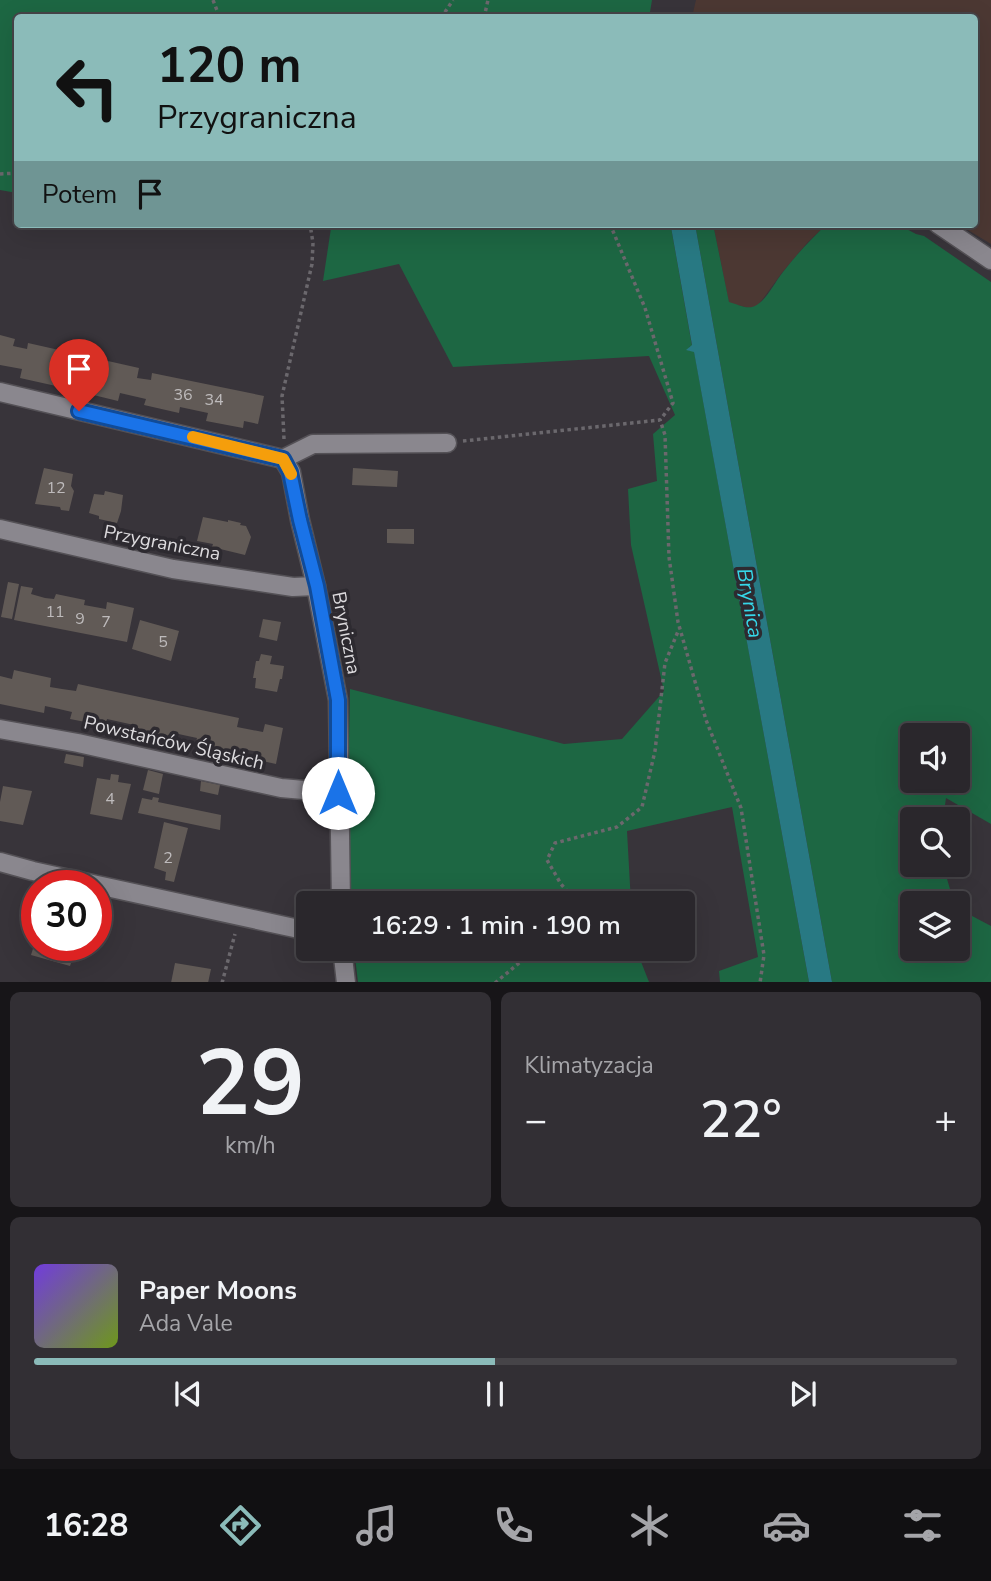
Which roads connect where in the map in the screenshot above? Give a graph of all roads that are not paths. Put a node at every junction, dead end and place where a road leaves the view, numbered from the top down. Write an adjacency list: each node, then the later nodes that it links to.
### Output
1 (944, 228): 2 (street)
2 (991, 260)
3 (0, 392): 5 (street)
4 (447, 443): 5 (street)
5 (283, 459): 7 (street, Bryniczna)
6 (0, 529): 7 (street, Przygraniczna)
7 (317, 586): 9 (street, Bryniczna)
8 (0, 729): 9 (street, Powstańców Śląskich)
9 (338, 793): 11 (street, Bryniczna)
10 (0, 862): 12 (street)
11 (341, 891)
12 (296, 928)
13 (344, 961): 14 (street)
14 (346, 982)

